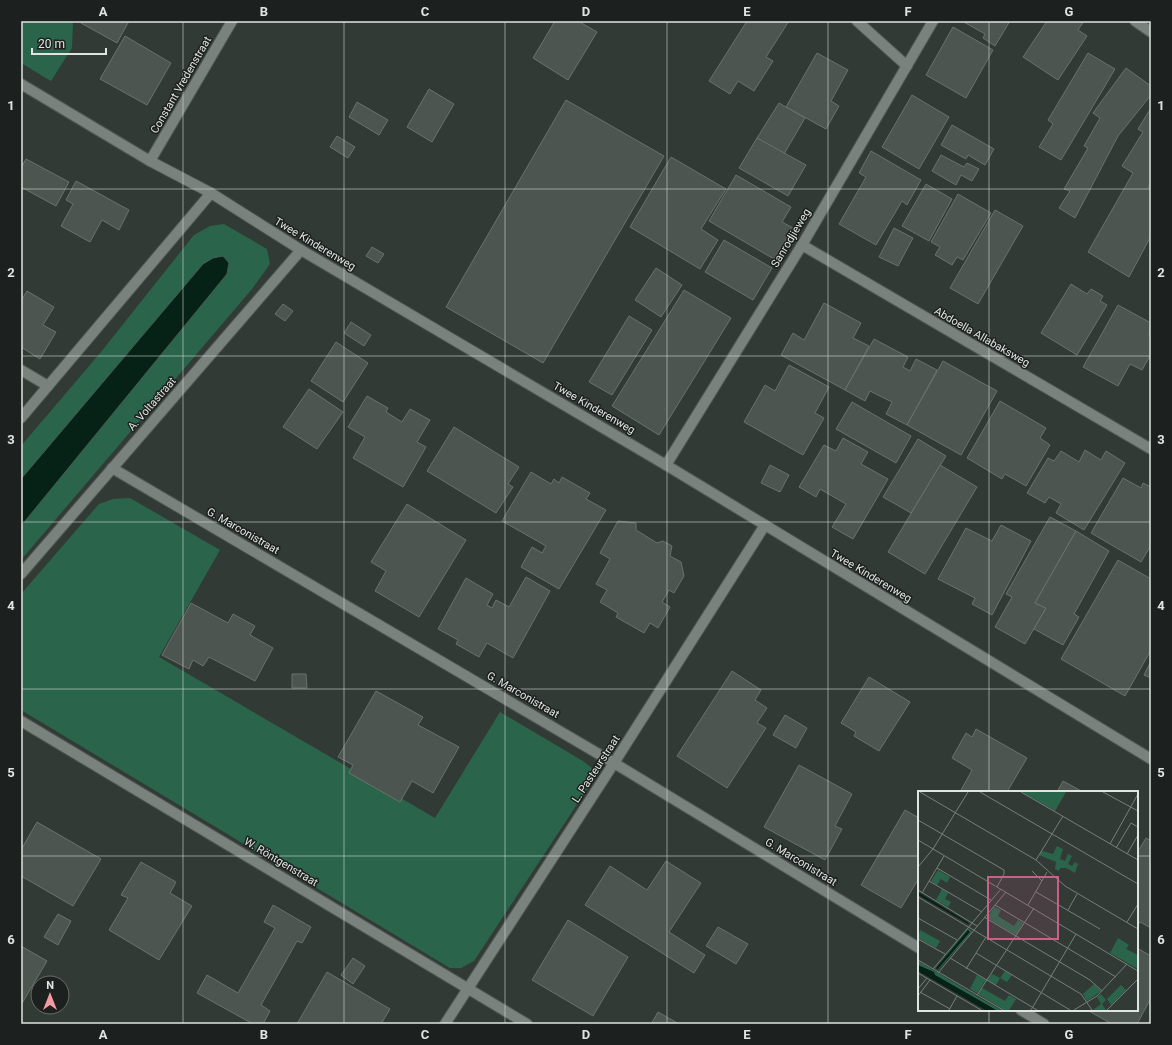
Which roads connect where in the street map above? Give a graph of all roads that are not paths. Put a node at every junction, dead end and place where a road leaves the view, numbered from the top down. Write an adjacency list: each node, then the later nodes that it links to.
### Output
1 (232, 21): 8 (street, Constant Vredenstraat)
2 (856, 21): 6 (street)
3 (933, 21): 6 (street, Sanrodjieweg)
4 (1135, 21): 5 (street)
5 (1151, 32)
6 (907, 66): 10 (street, Sanrodjieweg)
7 (21, 84): 8 (street, Twee Kinderenweg)
8 (150, 160): 9 (street, Twee Kinderenweg)
9 (211, 193): 11 (street, Twee Kinderenweg); 13 (street)
10 (802, 245): 15 (street, Abdoella Allabaksweg); 16 (street, Sanrodjieweg)
11 (301, 250): 16 (street, Twee Kinderenweg); 17 (street, A. Voltastraat)
12 (21, 370): 13 (street)
13 (48, 386): 14 (street)
14 (21, 418)
15 (1151, 449)
16 (666, 465): 18 (street, Twee Kinderenweg)
17 (112, 468): 19 (street, A. Voltastraat); 22 (street, G. Marconistraat)
18 (765, 525): 21 (street, Twee Kinderenweg); 22 (street, L. Pasteurstraat)
19 (21, 574)
20 (21, 721): 24 (street, W. Röntgenstraat)
21 (1151, 759)
22 (614, 762): 23 (street, G. Marconistraat); 24 (street, L. Pasteurstraat)
23 (918, 947)
24 (468, 988): 26 (street, L. Pasteurstraat); 27 (street, W. Röntgenstraat)
25 (1023, 1011): 28 (street)
26 (445, 1024)
27 (528, 1024)
28 (1044, 1024)

